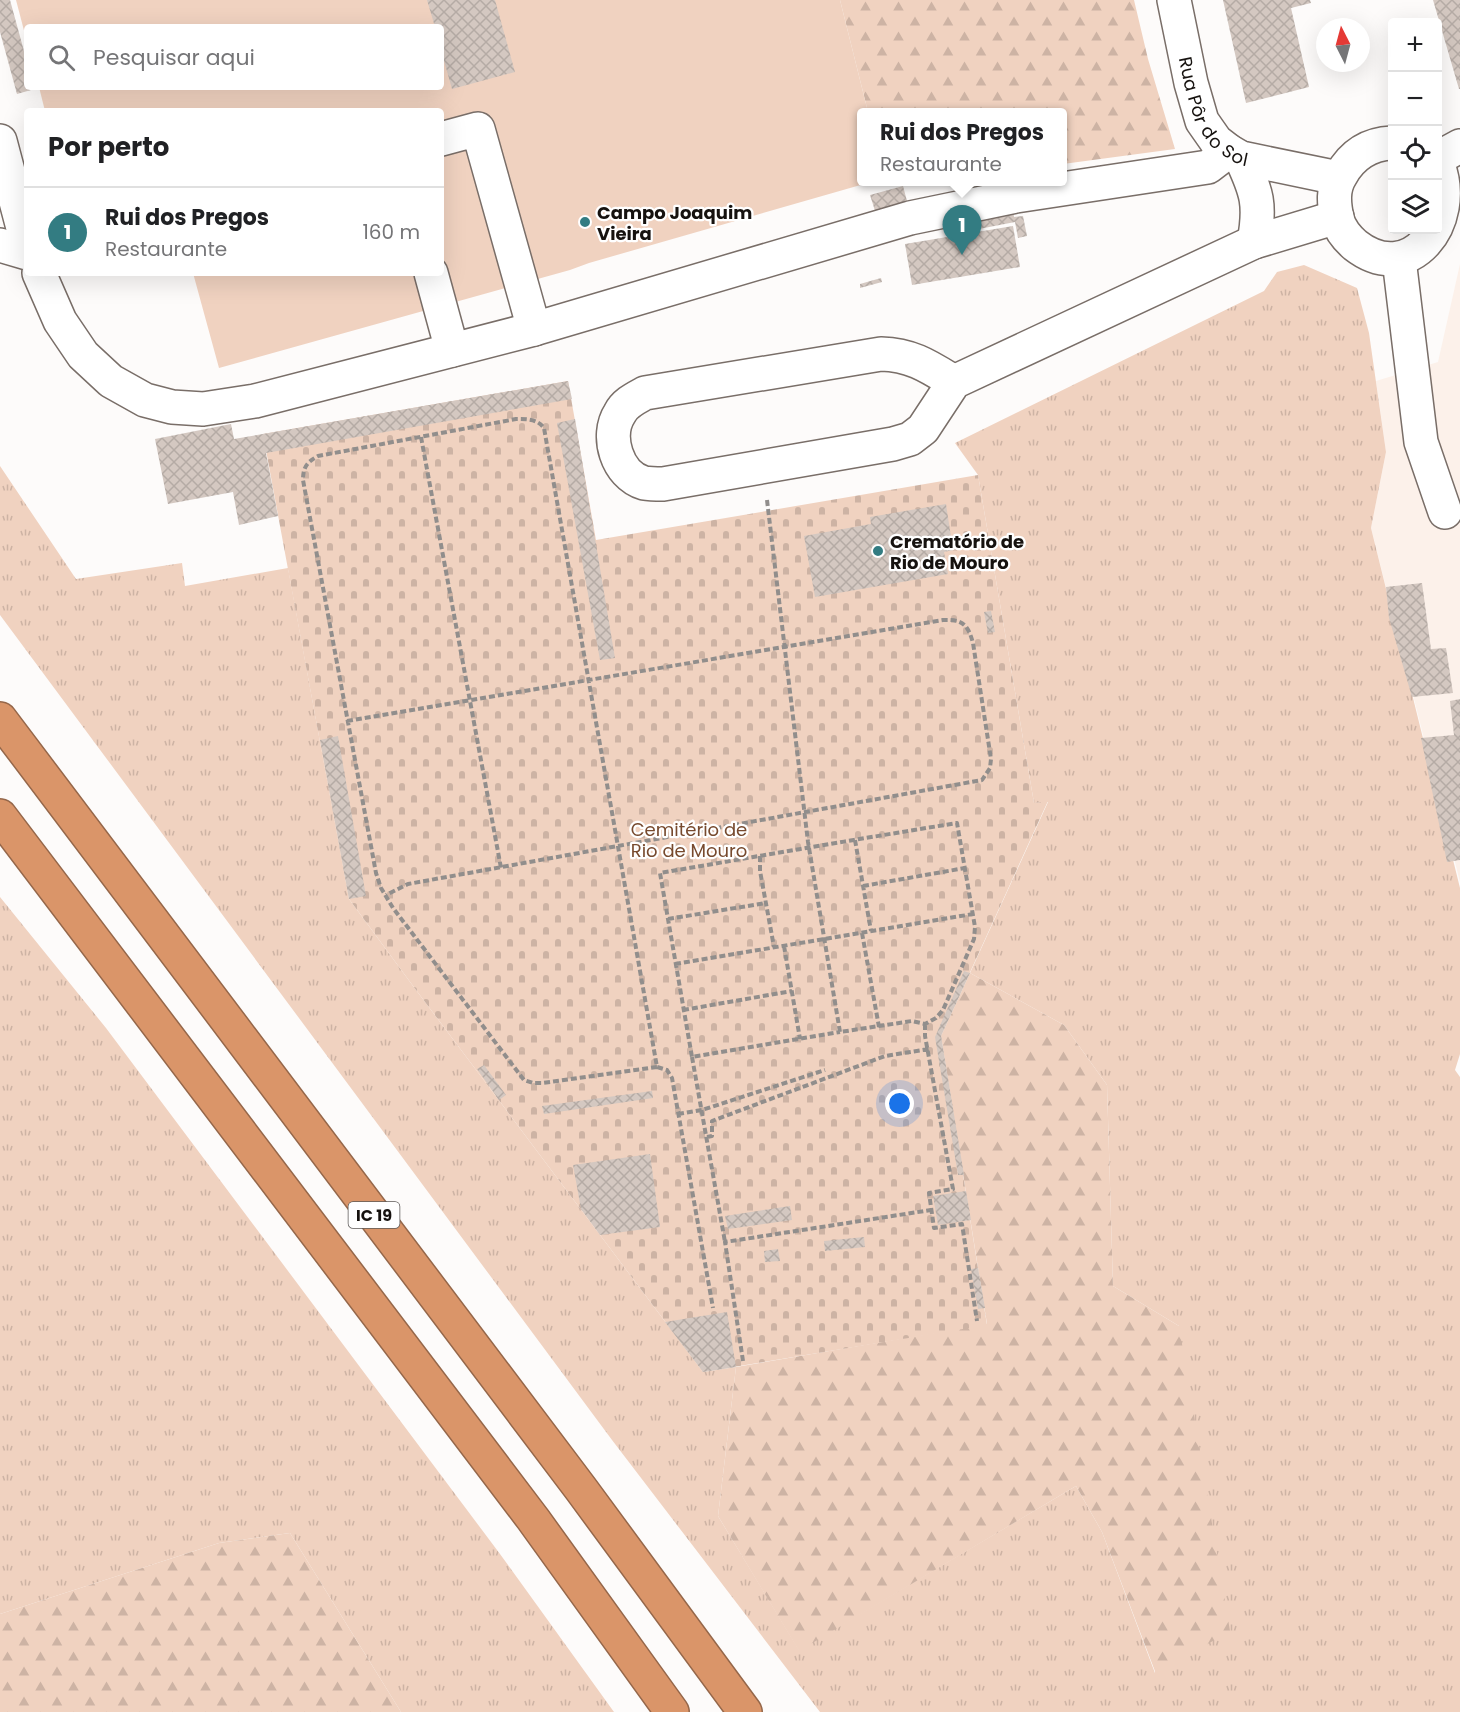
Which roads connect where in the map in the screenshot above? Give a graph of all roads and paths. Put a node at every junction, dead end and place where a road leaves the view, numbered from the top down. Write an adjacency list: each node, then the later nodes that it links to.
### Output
1 (1174, 0): 6 (street, Rua Pôr do Sol)
2 (444, 138): 18 (street)
3 (0, 141): 11 (street)
4 (1388, 143): 9 (street)
5 (1460, 146): 7 (street)
6 (1235, 154): 9 (street, Rua Pôr do Sol); 12 (street); 18 (street)
7 (1442, 155)
8 (1442, 172): 15 (street)
9 (1338, 178): 10 (street)
10 (1337, 217): 12 (street); 15 (street)
11 (24, 232)
12 (1254, 242): 20 (street)
13 (0, 245): 14 (street)
14 (24, 252)
15 (1399, 259): 23 (street)
16 (40, 276): 19 (street)
17 (432, 276): 19 (street)
18 (534, 329): 19 (street)
19 (452, 350)
20 (954, 382): 22 (street); 22 (street)
21 (421, 437): 25 (path); 26 (path); 28 (path)
22 (763, 467): 24 (path)
23 (1445, 512)
24 (784, 647): 25 (path); 29 (path); 29 (path)
25 (590, 680): 26 (path); 32 (path)
26 (470, 700): 28 (path); 35 (path)
27 (0, 719): 67 (highway, IC 19)
28 (347, 722): 38 (path)
29 (805, 813): 32 (path); 33 (path)
30 (0, 816): 66 (highway)
31 (855, 840): 33 (path); 36 (path); 37 (path)
32 (619, 846): 35 (path); 56 (path)
33 (809, 848): 34 (path); 44 (path)
34 (760, 856): 39 (path); 41 (path)
35 (501, 868): 38 (path)
36 (964, 868): 37 (path); 40 (path)
37 (863, 886): 42 (path)
38 (386, 896): 56 (path)
39 (766, 903): 41 (path); 46 (path)
40 (973, 914): 42 (path); 50 (path)
41 (668, 919): 47 (path)
42 (871, 931): 43 (path)
43 (862, 933): 44 (path); 51 (path)
44 (824, 939): 45 (path); 52 (path)
45 (784, 946): 46 (path); 48 (path)
46 (774, 947): 47 (path)
47 (675, 964): 49 (path)
48 (792, 991): 49 (path); 53 (path)
49 (683, 1010): 55 (path)
50 (925, 1024): 51 (path); 54 (path)
51 (879, 1027): 52 (path)
52 (840, 1032): 53 (path)
53 (800, 1039): 55 (path)
54 (928, 1049): 60 (path); 61 (path)
55 (692, 1057): 58 (path)
56 (657, 1067): 59 (path)
57 (825, 1070): 58 (path)
58 (702, 1110): 59 (path); 60 (path)
59 (678, 1114): 63 (path)
60 (707, 1137): 62 (path)
61 (931, 1210): 62 (path); 64 (path)
62 (726, 1242): 65 (path)
63 (713, 1308)
64 (977, 1321)
65 (743, 1361)
66 (672, 1712)
67 (745, 1712)

